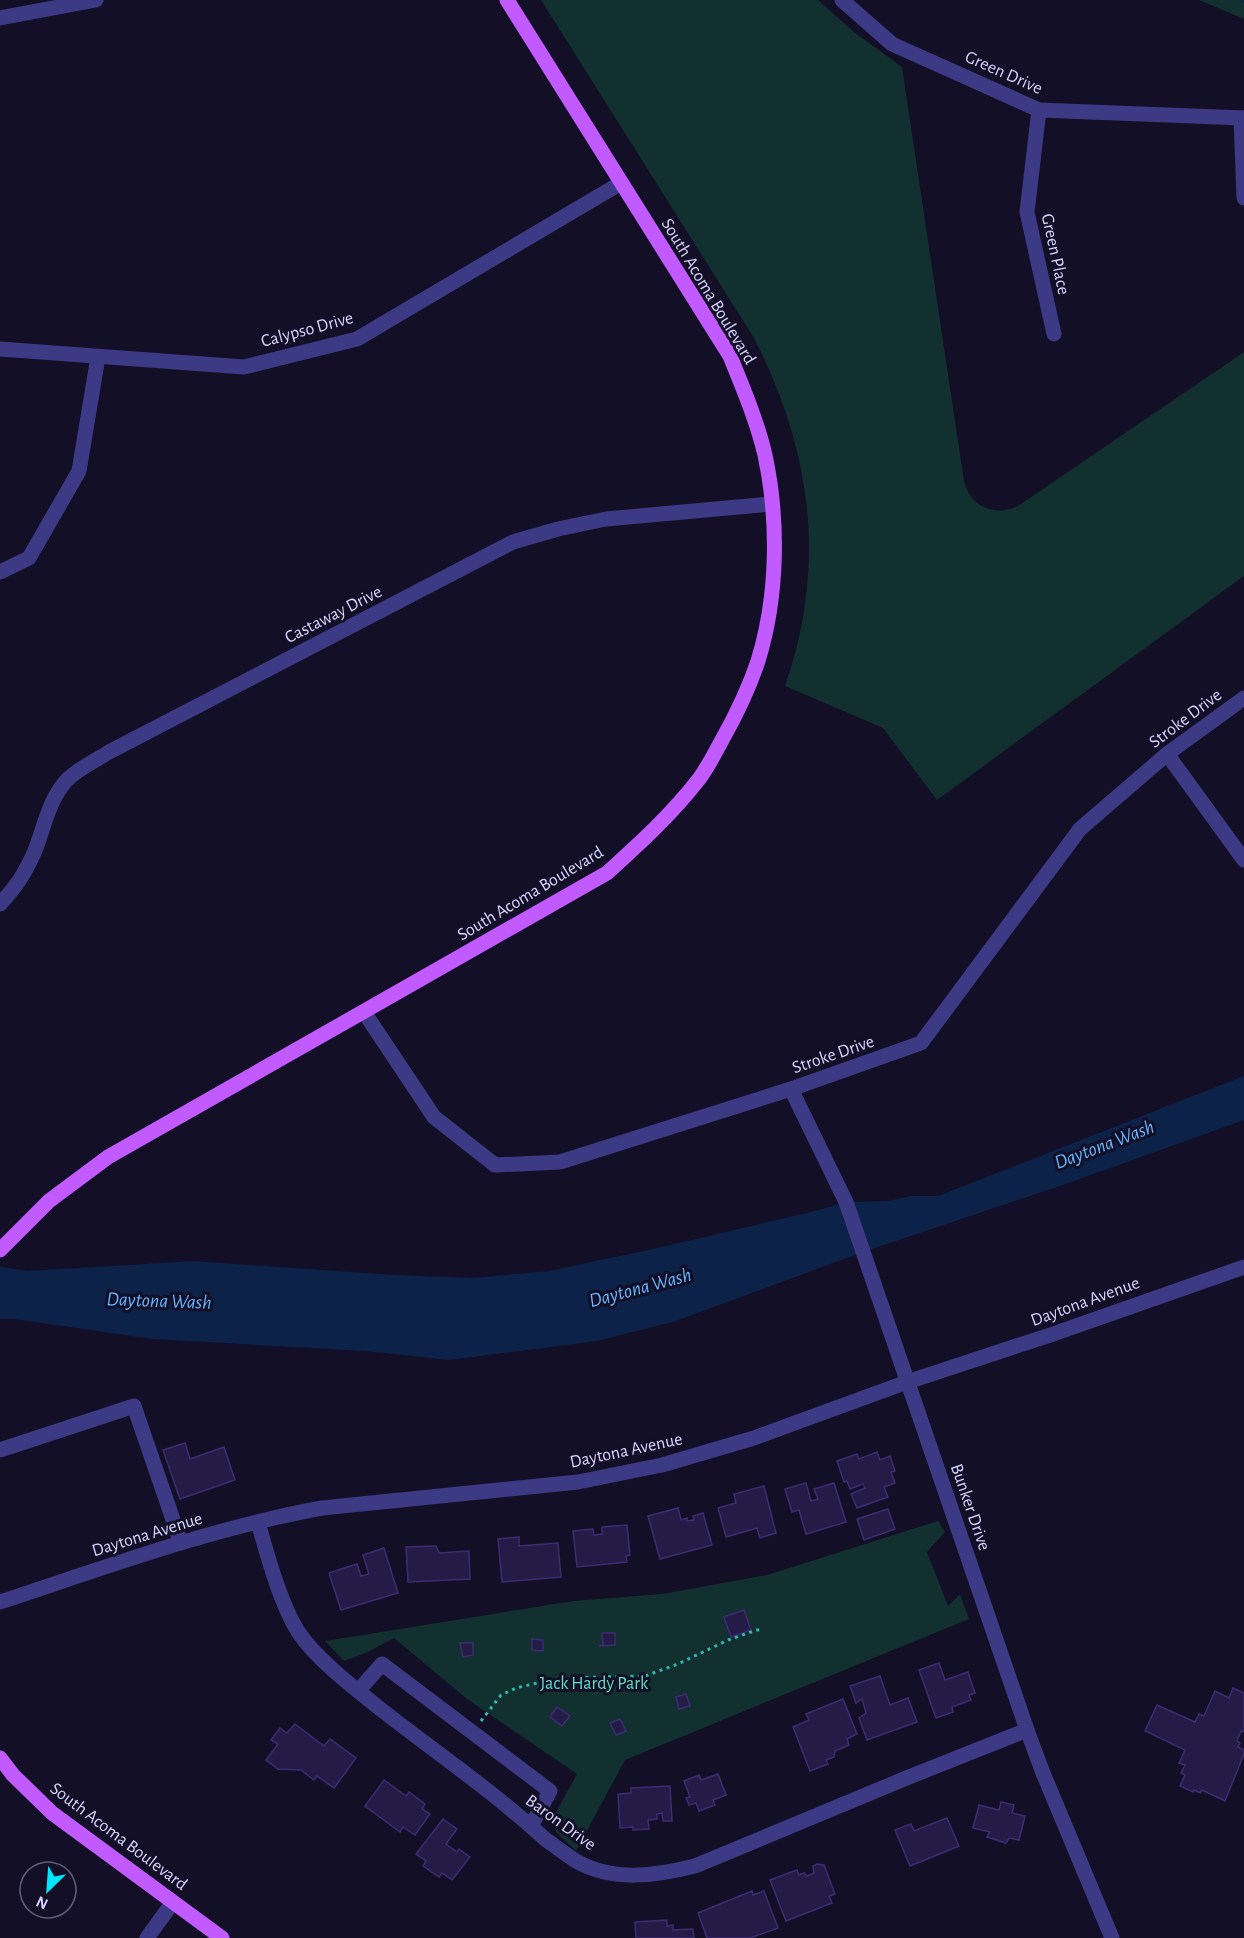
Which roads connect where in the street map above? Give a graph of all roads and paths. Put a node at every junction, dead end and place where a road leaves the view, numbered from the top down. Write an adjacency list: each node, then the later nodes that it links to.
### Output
1 (96, 0): 4 (street)
2 (507, 0): 7 (main road, South Acoma Boulevard)
3 (842, 0): 5 (street, Green Drive)
4 (0, 18)
5 (1039, 110): 6 (street, Green Drive); 9 (street, Green Place)
6 (1242, 118): 8 (street)
7 (621, 183): 11 (street, Calypso Drive); 12 (main road, South Acoma Boulevard)
8 (1244, 198)
9 (1054, 334)
10 (0, 349): 11 (street, Calypso Drive)
11 (98, 357): 13 (street)
12 (771, 504): 17 (street, Castaway Drive); 18 (main road, South Acoma Boulevard)
13 (0, 572)
14 (1244, 698): 15 (street, Stroke Drive)
15 (1167, 754): 16 (street); 19 (street, Stroke Drive)
16 (1244, 860)
17 (0, 904)
18 (364, 1011): 19 (street, Stroke Drive); 20 (main road, South Acoma Boulevard)
19 (791, 1089): 22 (street, Bunker Drive)
20 (0, 1251)
21 (1244, 1267): 22 (street, Daytona Avenue)
22 (907, 1382): 24 (street, Daytona Avenue); 29 (street, Bunker Drive)
23 (0, 1450): 25 (street)
24 (258, 1522): 25 (street, Daytona Avenue); 28 (street, Baron Drive)
25 (181, 1543): 26 (street, Daytona Avenue)
26 (0, 1602)
27 (763, 1630): 30 (path)
28 (358, 1691): 30 (street); 32 (street, Baron Drive)
29 (1027, 1730): 32 (street, Baron Drive); 36 (street, Bunker Drive)
30 (473, 1732): 32 (street)
31 (0, 1758): 33 (main road, South Acoma Boulevard)
32 (531, 1826)
33 (173, 1902): 34 (street); 35 (main road, South Acoma Boulevard)
34 (147, 1938)
35 (222, 1938)
36 (1112, 1938)

